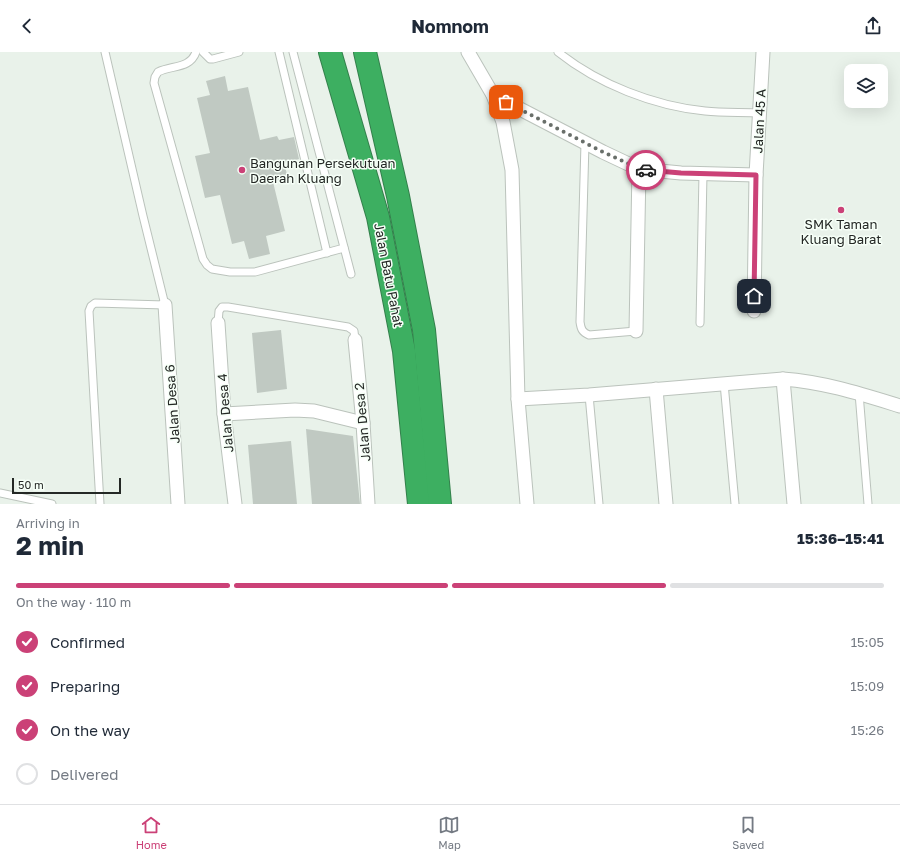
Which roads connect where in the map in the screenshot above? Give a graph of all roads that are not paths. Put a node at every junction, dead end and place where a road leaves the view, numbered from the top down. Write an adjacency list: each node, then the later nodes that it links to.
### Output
1 (105, 52): 21 (lane)
2 (196, 52): 19 (lane)
3 (203, 52): 4 (lane)
4 (239, 52)
5 (279, 52): 19 (lane)
6 (293, 52): 18 (lane)
7 (330, 52): 43 (highway, Jalan Batu Pahat)
8 (365, 52): 44 (highway, Jalan Batu Pahat)
9 (468, 52): 12 (street)
10 (763, 52): 13 (street, Jalan 45 A)
11 (562, 53): 13 (lane)
12 (493, 95): 14 (street); 32 (street)
13 (760, 113): 17 (street, Jalan 45 A)
14 (584, 142): 15 (street); 25 (lane)
15 (638, 168): 16 (street); 25 (street)
16 (704, 174): 17 (street); 24 (lane)
17 (756, 175): 22 (street, Jalan 45 A)
18 (344, 248): 19 (lane); 20 (lane)
19 (327, 253)
20 (351, 274)
21 (165, 305): 39 (lane); 40 (street, Jalan Desa 6)
22 (754, 311)
23 (218, 322): 26 (lane); 34 (street, Jalan Desa 4)
24 (700, 323)
25 (636, 331)
26 (355, 340): 35 (street, Jalan Desa 2)
27 (783, 379): 28 (street); 30 (street); 49 (street)
28 (724, 383): 29 (street); 48 (lane)
29 (656, 389): 31 (street); 47 (street)
30 (859, 393): 33 (street); 50 (lane)
31 (589, 395): 32 (street); 46 (lane)
32 (518, 399): 45 (street)
33 (900, 406)
34 (224, 414): 35 (street); 41 (street, Jalan Desa 4)
35 (363, 423): 42 (street, Jalan Desa 2)
36 (0, 493): 37 (lane)
37 (25, 501): 38 (lane)
38 (52, 504)
39 (100, 504)
40 (178, 504)
41 (234, 504)
42 (368, 504)
43 (419, 504)
44 (440, 504)
45 (527, 504)
46 (599, 504)
47 (666, 504)
48 (735, 504)
49 (794, 504)
50 (868, 504)

